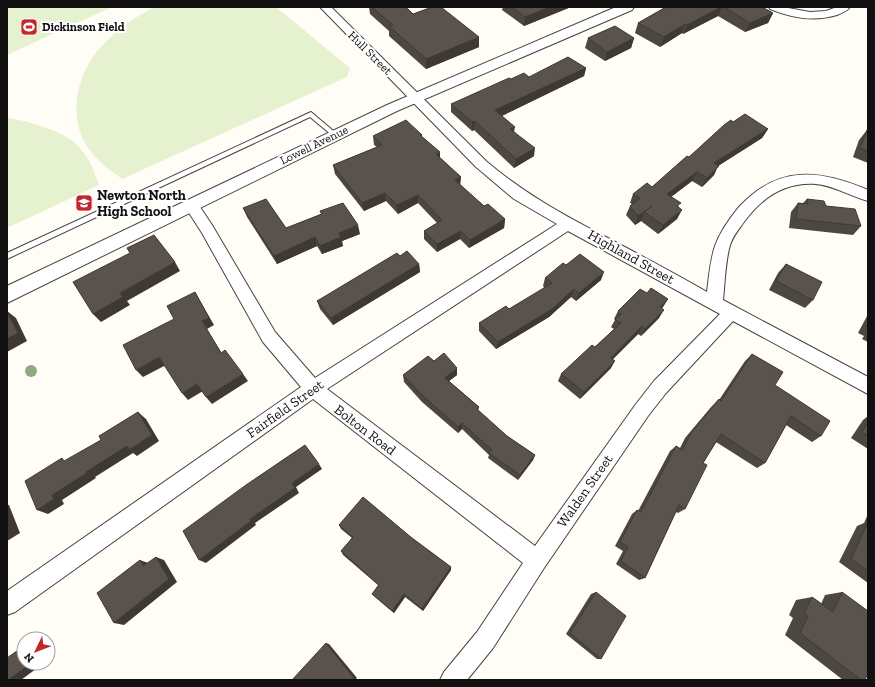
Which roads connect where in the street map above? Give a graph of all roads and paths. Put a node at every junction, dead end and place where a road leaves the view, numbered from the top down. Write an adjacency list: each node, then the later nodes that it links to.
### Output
1 (325, 7): 5 (street, Hull Street)
2 (627, 7): 5 (street, Lowell Avenue)
3 (774, 7): 4 (street)
4 (845, 7)
5 (416, 98): 6 (street, Lowell Avenue); 9 (street, Highland Street)
6 (335, 135): 8 (street, Lowell Avenue); 10 (lane)
7 (868, 196): 12 (street)
8 (191, 205): 11 (street, Lowell Avenue); 15 (street, Bolton Road)
9 (568, 224): 12 (street, Highland Street); 15 (street, Fairfield Street)
10 (7, 256)
11 (7, 295)
12 (714, 303): 13 (street, Highland Street)
13 (732, 312): 14 (street, Highland Street); 16 (street, Walden Street)
14 (868, 386)
15 (313, 389): 16 (street, Bolton Road); 17 (street, Fairfield Street)
16 (537, 561): 18 (street, Walden Street)
17 (7, 604)
18 (452, 680)

